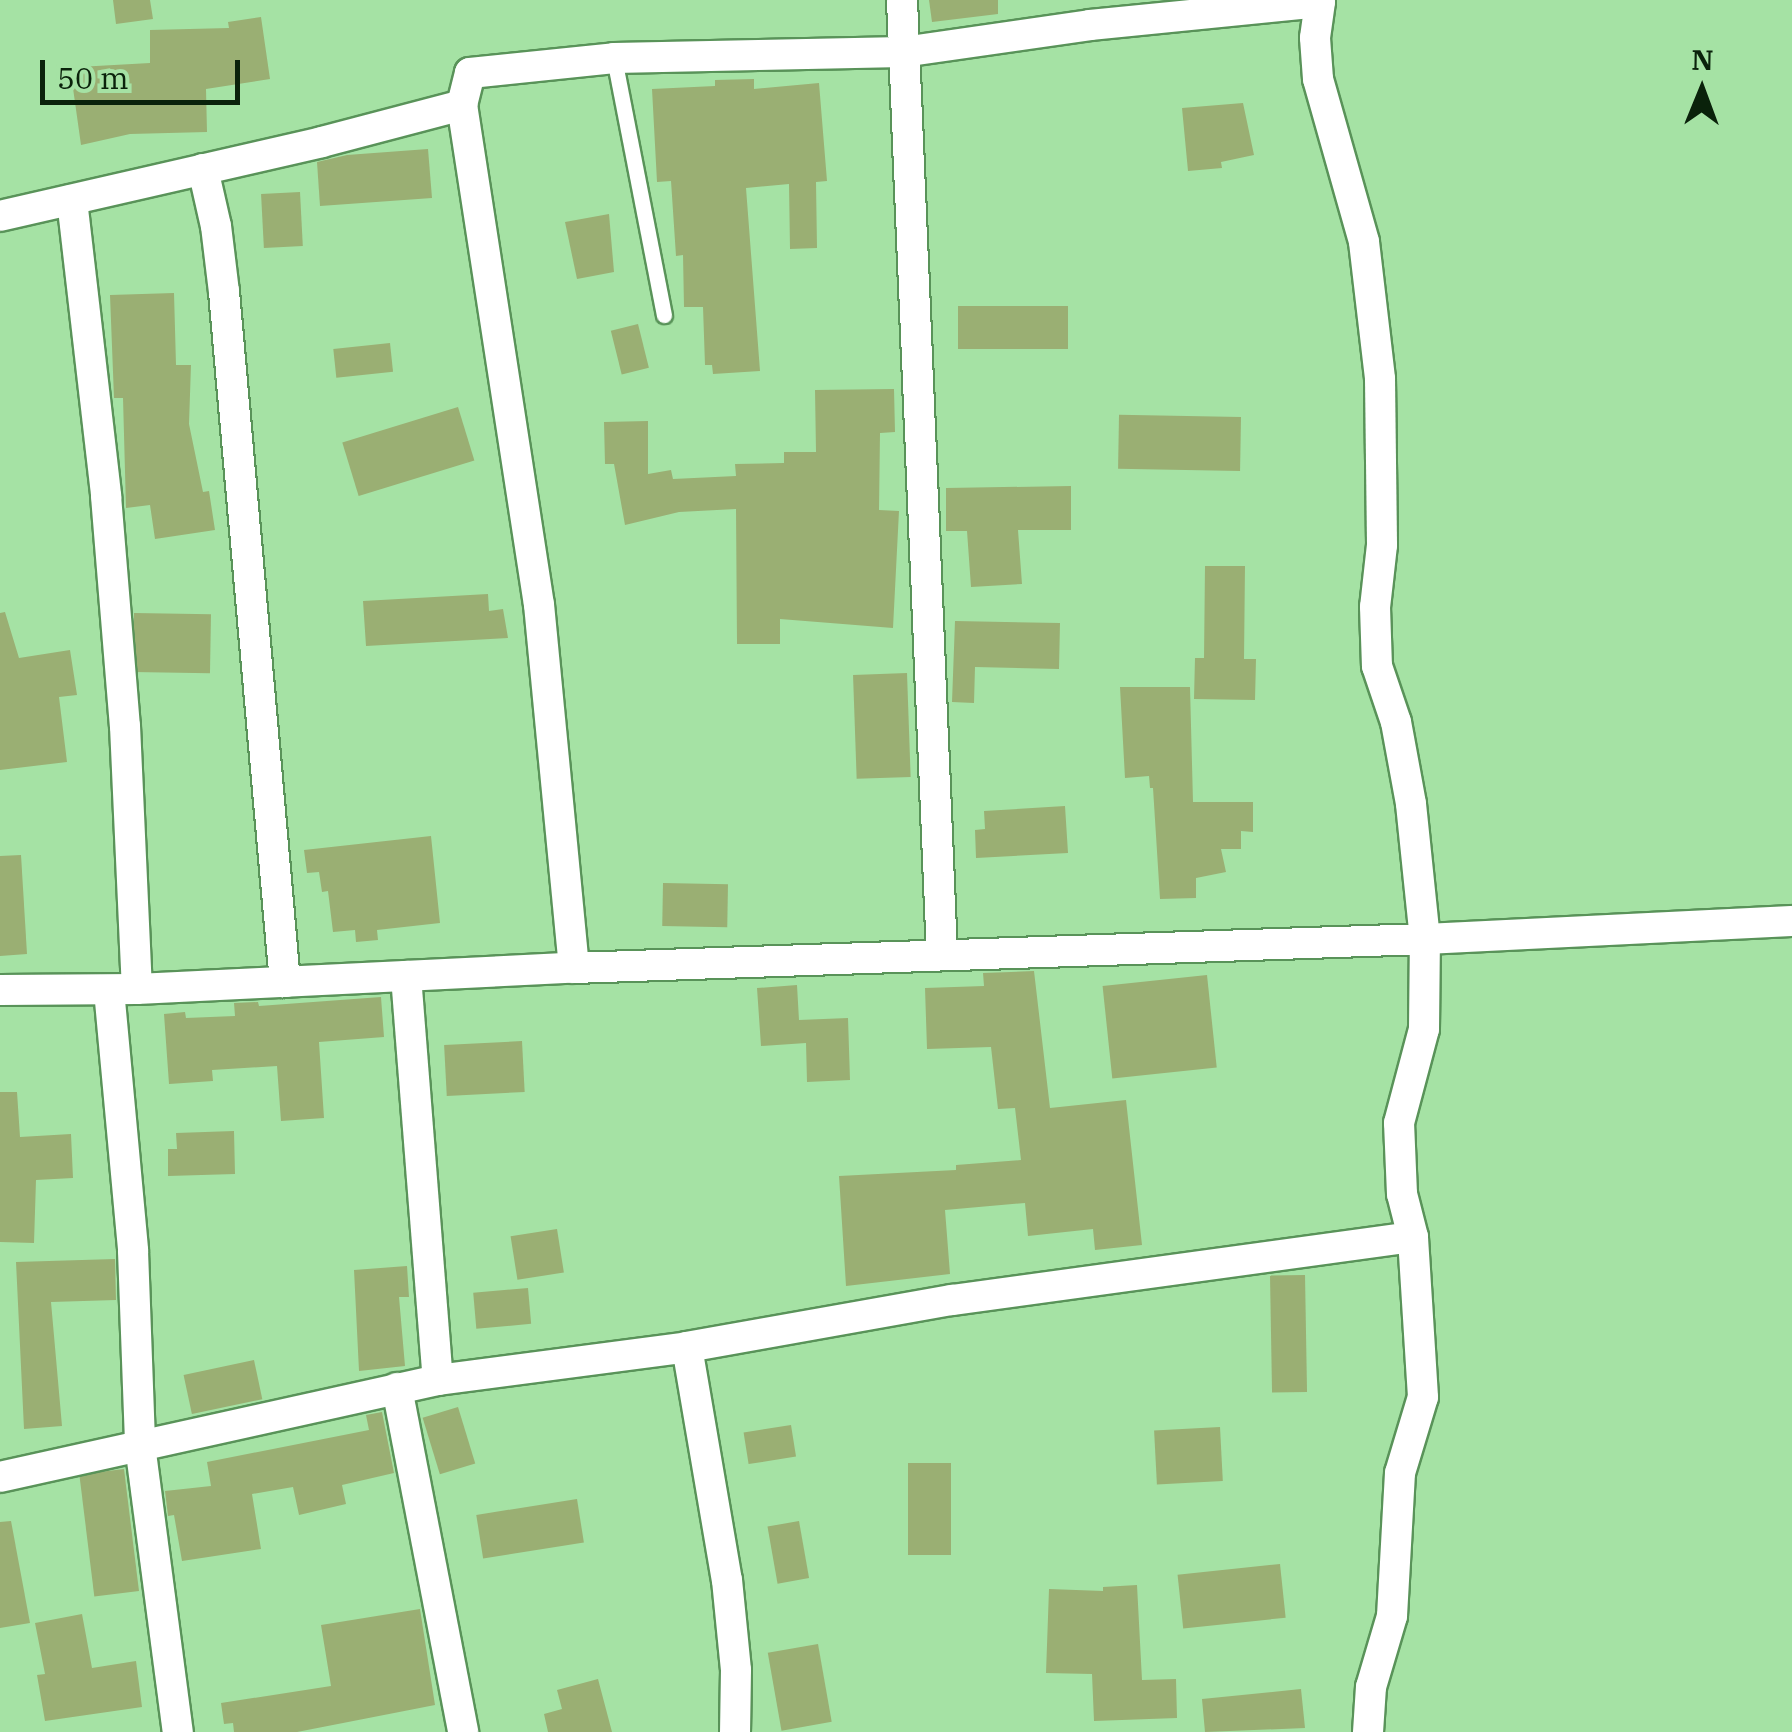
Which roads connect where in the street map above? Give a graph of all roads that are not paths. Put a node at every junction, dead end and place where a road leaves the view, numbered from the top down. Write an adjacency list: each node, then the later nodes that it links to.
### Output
1 (902, 0): 3 (street)
2 (1321, 1): 3 (street); 11 (street)
3 (903, 52): 4 (street); 12 (street)
4 (614, 58): 5 (street); 9 (lane)
5 (462, 104): 6 (street); 13 (street)
6 (203, 169): 7 (street); 15 (street)
7 (72, 200): 8 (street); 17 (street)
8 (0, 216)
9 (664, 315)
10 (1792, 922): 11 (street)
11 (1426, 939): 12 (street); 18 (street)
12 (942, 953): 13 (street)
13 (574, 968): 14 (street)
14 (406, 976): 15 (street); 20 (street)
15 (285, 982): 17 (street)
16 (0, 990): 17 (street)
17 (123, 990): 22 (street)
18 (1413, 1237): 19 (street); 27 (street)
19 (688, 1347): 20 (street); 26 (street)
20 (438, 1380): 21 (street)
21 (397, 1388): 22 (street); 25 (street)
22 (140, 1446): 23 (street); 24 (street)
23 (0, 1477)
24 (178, 1732)
25 (464, 1732)
26 (735, 1732)
27 (1368, 1732)

